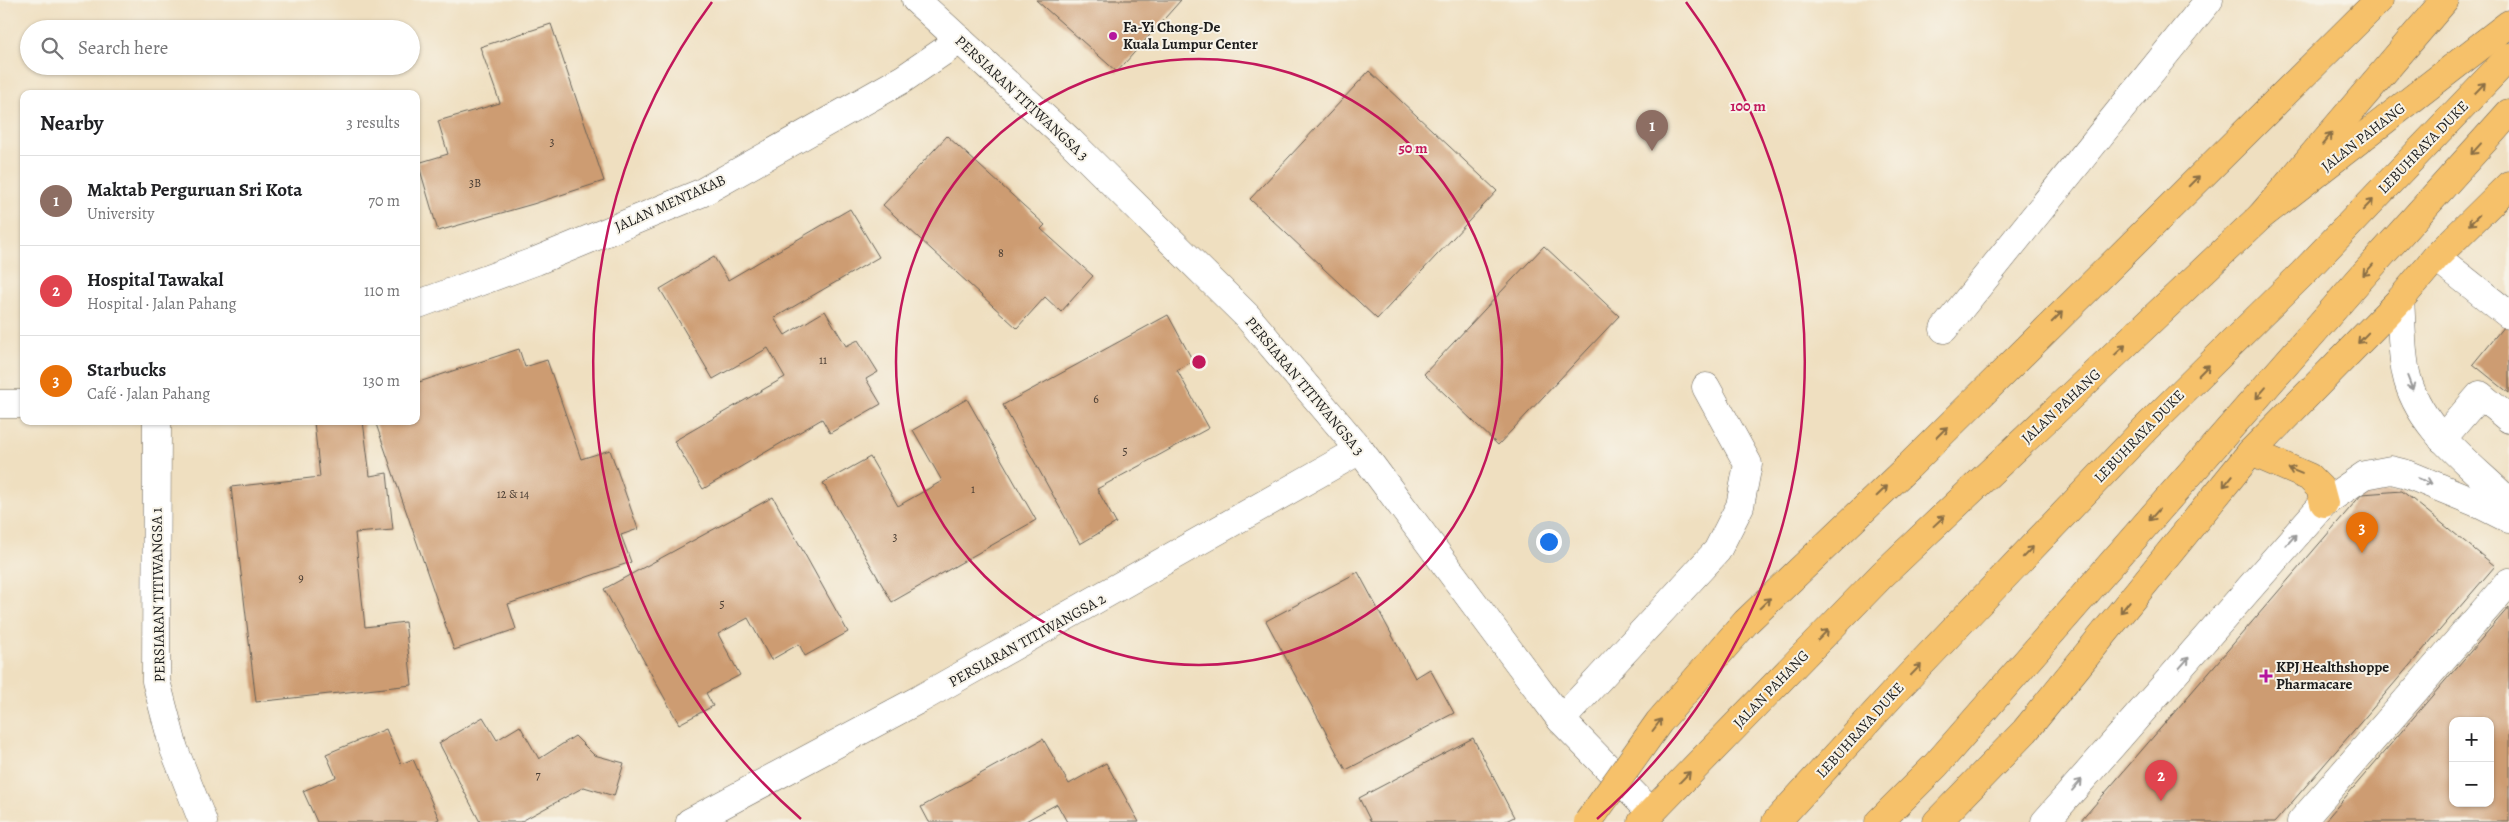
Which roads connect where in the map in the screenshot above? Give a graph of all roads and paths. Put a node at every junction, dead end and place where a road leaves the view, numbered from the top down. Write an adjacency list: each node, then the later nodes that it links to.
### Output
1 (916, 0): 7 (street, PERSIARAN TITIWANGSA 3)
2 (2209, 0): 17 (street)
3 (2354, 0): 9 (main road)
4 (2379, 0): 9 (main road)
5 (2445, 0): 12 (main road, one-way to 5)
6 (2509, 24): 12 (main road, JALAN PAHANG)
7 (960, 40): 15 (street, JALAN MENTAKAB); 24 (street, PERSIARAN TITIWANGSA 3)
8 (2509, 57): 35 (main road, LEBUHRAYA DUKE, one-way to 8)
9 (2309, 68): 34 (main road, one-way to 9, bridge)
10 (2509, 113): 36 (main road, one-way to 36)
11 (2509, 185): 13 (main road, one-way to 13)
12 (2262, 216): 31 (main road, JALAN PAHANG, one-way to 12)
13 (2436, 257): 14 (main road); 16 (street)
14 (2400, 300): 23 (street, one-way to 23); 25 (main road, one-way to 25)
15 (420, 304)
16 (2509, 315)
17 (1944, 329)
18 (1706, 387): 30 (street)
19 (0, 404): 20 (street)
20 (20, 404)
21 (2509, 419): 23 (street)
22 (157, 425): 32 (street, PERSIARAN TITIWANGSA 1)
23 (2442, 438): 26 (street)
24 (1360, 450): 30 (street, PERSIARAN TITIWANGSA 3); 33 (street, PERSIARAN TITIWANGSA 2)
25 (2251, 452): 27 (main road, one-way to 25); 37 (main road, one-way to 37)
26 (2509, 502)
27 (2324, 503): 28 (street, one-way to 28); 38 (street, one-way to 27)
28 (2509, 519)
29 (2509, 582): 39 (street)
30 (1561, 720): 31 (street, PERSIARAN TITIWANGSA 3)
31 (1647, 817)
32 (203, 822)
33 (690, 822)
34 (1588, 822)
35 (1776, 822)
36 (1878, 822)
37 (1937, 822)
38 (2045, 822)
39 (2301, 822)

